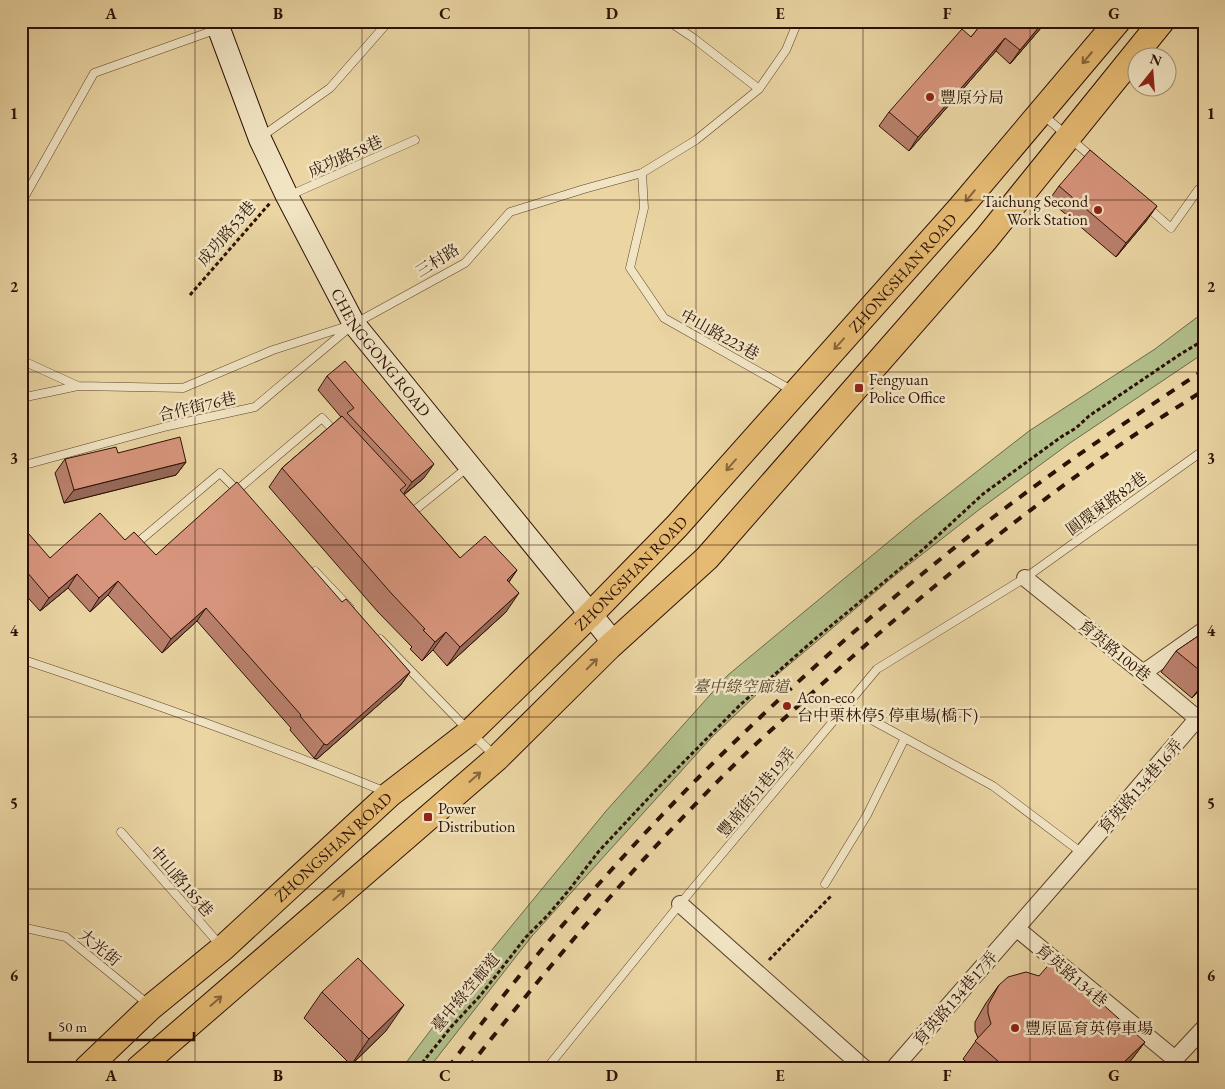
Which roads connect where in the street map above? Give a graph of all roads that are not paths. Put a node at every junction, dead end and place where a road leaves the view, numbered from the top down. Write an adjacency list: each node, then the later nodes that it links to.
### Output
1 (240, 21): 7 (lane)
2 (389, 21): 11 (lane)
3 (668, 21): 8 (lane)
4 (798, 21): 8 (lane, 三村路)
5 (1118, 21): 9 (main road, ZHONGSHAN ROAD, one-way to 9)
6 (1162, 21): 10 (main road)
7 (217, 25): 11 (street, CHENGGONG ROAD); 18 (lane)
8 (759, 89): 14 (lane, 三村路)
9 (1041, 113): 10 (lane); 22 (main road, ZHONGSHAN ROAD, one-way to 22)
10 (1068, 136): 13 (lane); 38 (main road)
11 (260, 138): 16 (street, CHENGGONG ROAD)
12 (414, 140): 16 (lane, 成功路58巷)
13 (1098, 162)
14 (642, 173): 19 (lane, 三村路); 22 (lane, 中山路223巷)
15 (1204, 185): 17 (lane)
16 (287, 196): 19 (street, CHENGGONG ROAD)
17 (1142, 202)
18 (21, 203)
19 (354, 324): 21 (lane, 三村路); 26 (lane, 合作街76巷); 27 (street, CHENGGONG ROAD)
20 (21, 360): 21 (lane)
21 (78, 386): 23 (lane, 三村路)
22 (795, 392): 35 (main road, ZHONGSHAN ROAD, one-way to 35)
23 (21, 398)
24 (341, 439): 28 (lane)
25 (1204, 450): 33 (lane, 圓環東路82巷)
26 (21, 466)
27 (470, 466): 30 (lane); 35 (street, CHENGGONG ROAD)
28 (237, 490): 29 (lane); 31 (lane)
29 (244, 497)
30 (404, 508)
31 (137, 543)
32 (312, 568): 34 (lane)
33 (1025, 578): 40 (street, 育英路100巷); 41 (lane, 豐南街51巷19弄)
34 (353, 611)
35 (590, 615): 38 (street, CHENGGONG ROAD); 43 (main road, ZHONGSHAN ROAD)
36 (1204, 630): 40 (street)
37 (374, 632): 43 (lane)
38 (614, 644): 45 (main road, one-way to 38)
39 (21, 660): 46 (lane)
40 (1143, 673): 42 (street, 育英路100巷)
41 (846, 706): 44 (lane); 50 (lane, 豐南街51巷19弄)
42 (1200, 721): 48 (street, 育英路134巷16弄)
43 (470, 732): 45 (lane); 46 (main road, ZHONGSHAN ROAD)
44 (904, 738): 48 (lane); 49 (lane)
45 (498, 758): 58 (main road, one-way to 45)
46 (390, 794): 53 (main road, ZHONGSHAN ROAD)
47 (121, 832): 53 (lane, 中山路185巷)
48 (1082, 853): 52 (street, 育英路134巷16弄)
49 (825, 884)
50 (680, 904): 59 (lane, 豐南街51巷19弄); 60 (street)
51 (21, 927): 54 (lane, 大光街)
52 (1016, 928): 56 (street, 育英路134巷); 61 (street, 育英路134巷17弄)
53 (223, 948): 54 (main road, ZHONGSHAN ROAD)
54 (151, 1007): 57 (main road, ZHONGSHAN ROAD)
55 (1204, 1028): 56 (street)
56 (1172, 1063)
57 (87, 1068)
58 (139, 1068)
59 (547, 1068)
60 (864, 1068)
61 (894, 1068)

